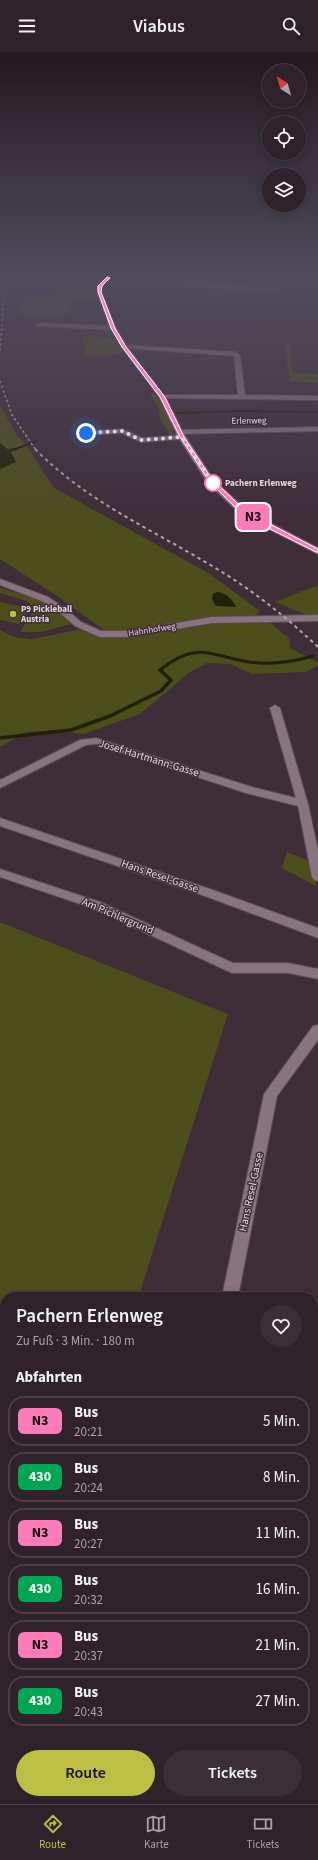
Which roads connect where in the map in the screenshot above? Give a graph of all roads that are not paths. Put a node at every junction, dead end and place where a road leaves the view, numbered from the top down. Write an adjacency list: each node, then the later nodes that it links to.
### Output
1 (134, 360): 3 (main road)
2 (237, 360): 4 (street)
3 (162, 397): 4 (street); 8 (main road)
4 (242, 397): 5 (street)
5 (318, 398)
6 (318, 429): 8 (street, Erlenweg)
7 (86, 433): 8 (street, Erlenweg)
8 (181, 434): 9 (main road)
9 (258, 520): 10 (street); 11 (main road)
10 (248, 524)
11 (318, 550)
12 (0, 582): 13 (street, Hahnhofweg)
13 (318, 618)
14 (275, 708): 16 (street)
15 (0, 784): 16 (street, Josef Hartmann-Gasse)
16 (303, 804): 19 (street)
17 (0, 822): 20 (street, Hans Resel-Gasse)
18 (0, 873): 21 (street, Am Pichlergrund)
19 (318, 877)
20 (318, 933)
21 (318, 974)
22 (318, 1030): 23 (street, Hans Resel-Gasse)
23 (231, 1292)

